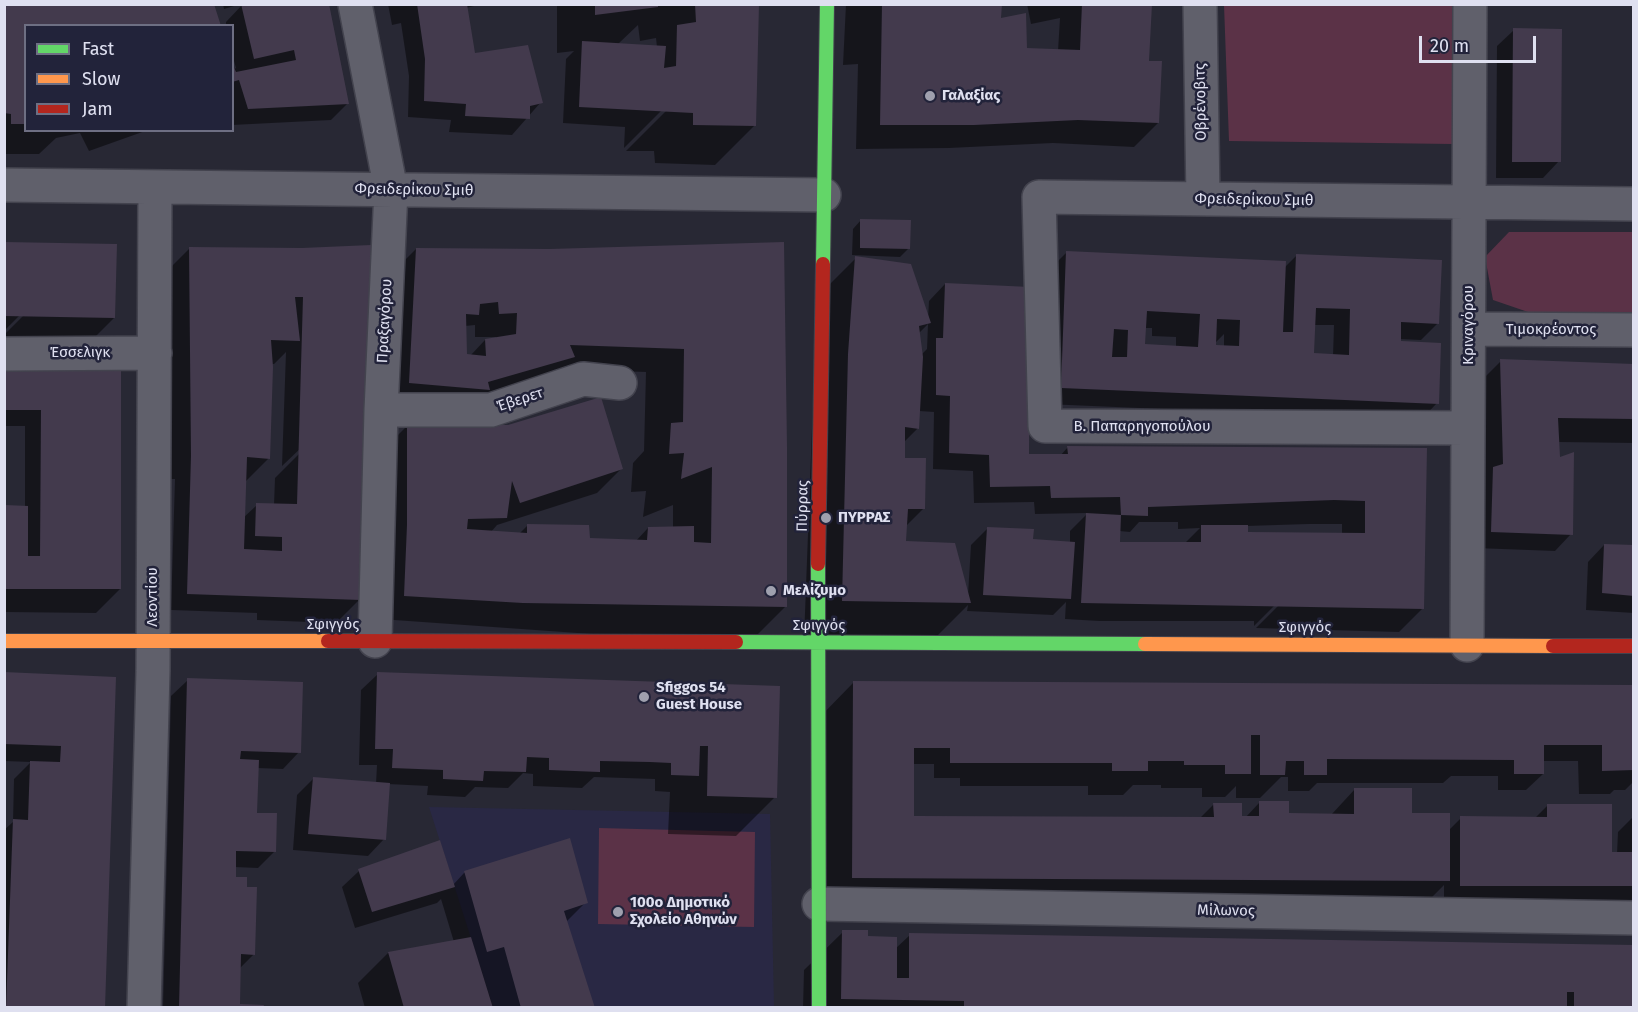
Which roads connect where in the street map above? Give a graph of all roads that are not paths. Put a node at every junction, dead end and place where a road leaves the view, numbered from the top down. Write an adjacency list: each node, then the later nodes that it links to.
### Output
1 (355, 4): 7 (street, Πραξαγόρου)
2 (827, 4): 8 (street, Πύρρας)
3 (1200, 4): 10 (street, Οβρένοβιτς)
4 (1470, 4): 11 (street, Κριναγόρου)
5 (4, 185): 6 (street, Φρειδερίκου Σμιθ)
6 (155, 187): 7 (street, Φρειδερίκου Σμιθ); 15 (street, Λεοντίου)
7 (391, 190): 8 (street, Φρειδερίκου Σμιθ); 18 (street, Πραξαγόρου)
8 (824, 195): 23 (street, Πύρρας)
9 (1039, 197): 10 (street, Φρειδερίκου Σμιθ); 19 (street, Β. Παπαρηγοπούλου)
10 (1203, 199): 11 (street, Φρειδερίκου Σμιθ)
11 (1469, 202): 12 (street); 13 (street, Κριναγόρου)
12 (1634, 204)
13 (1469, 330): 14 (street, Τιμοκρέοντος); 19 (street, Κριναγόρου)
14 (1634, 330)
15 (155, 353): 16 (street, Έσσελιγκ); 21 (street, Λεοντίου)
16 (4, 354)
17 (620, 383): 18 (street, Έβερετ)
18 (381, 410): 22 (street, Πραξαγόρου)
19 (1468, 428): 24 (street, Κριναγόρου)
20 (4, 641): 21 (street, Σφιγγός)
21 (153, 641): 22 (street, Σφιγγός); 28 (street, Λεοντίου)
22 (375, 642): 23 (street, Σφιγγός)
23 (817, 642): 24 (street, Σφιγγός); 26 (street, Πύρρας)
24 (1467, 645): 25 (street, Σφιγγός)
25 (1634, 646)
26 (819, 904): 27 (street, Μίλωνος); 29 (street, Πύρρας)
27 (1634, 918)
28 (144, 1008)
29 (819, 1008)

